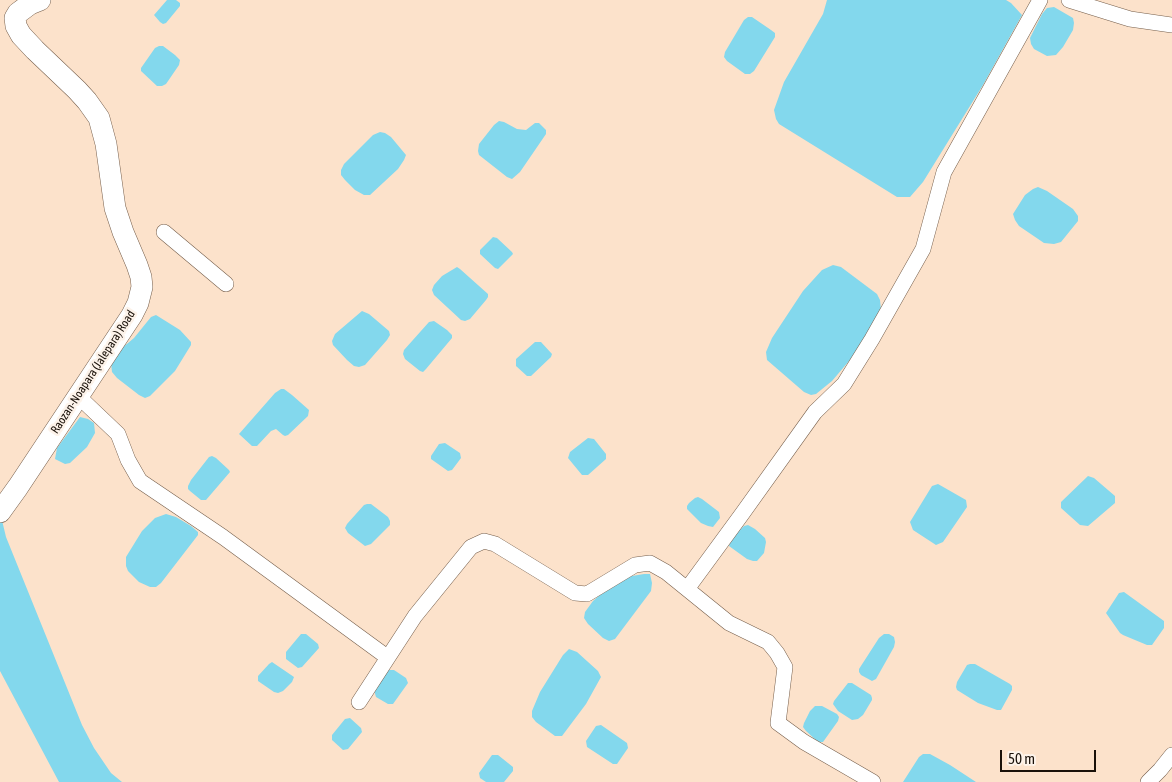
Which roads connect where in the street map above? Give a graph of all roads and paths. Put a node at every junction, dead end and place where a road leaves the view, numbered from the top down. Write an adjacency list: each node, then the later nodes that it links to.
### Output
1 (40, 0): 7 (main road, Raozan-Noapara (Jalepara) Road)
2 (1040, 0): 9 (street)
3 (1069, 0): 4 (street)
4 (1172, 25)
5 (164, 232): 6 (street)
6 (226, 284)
7 (78, 396): 8 (main road, Raozan-Noapara (Jalepara) Road); 10 (street)
8 (0, 512)
9 (687, 589): 10 (street); 13 (street)
10 (387, 657): 11 (street)
11 (359, 702)
12 (1172, 756): 14 (street)
13 (873, 782)
14 (1148, 782)

